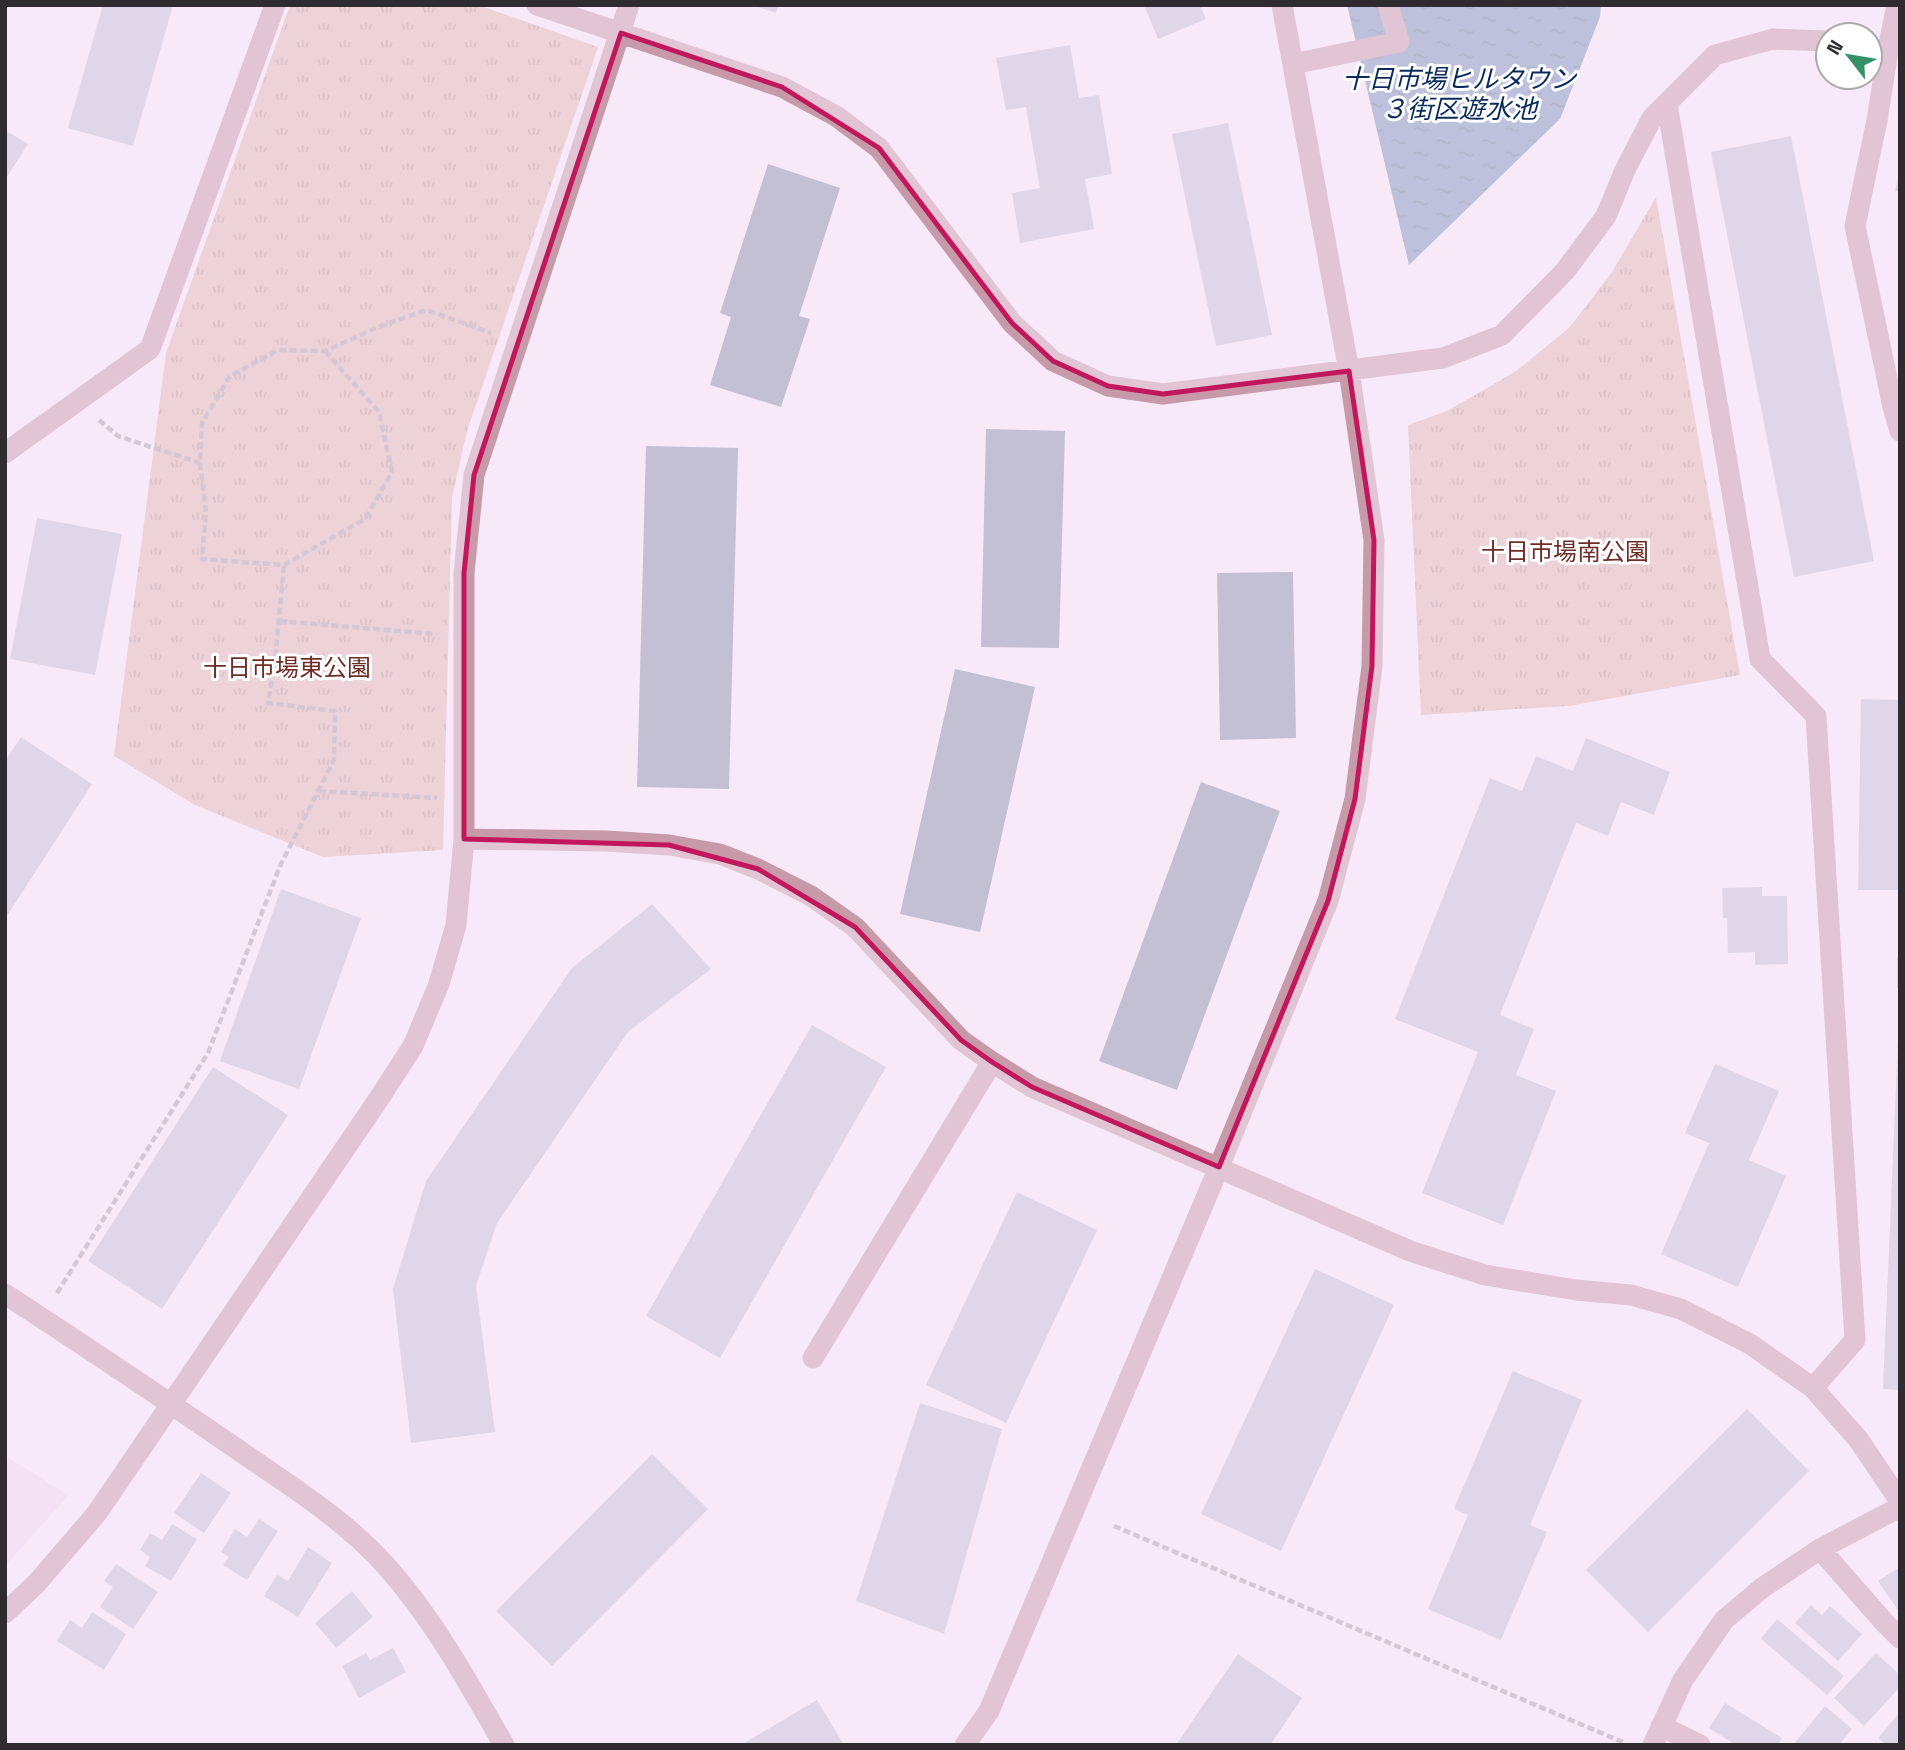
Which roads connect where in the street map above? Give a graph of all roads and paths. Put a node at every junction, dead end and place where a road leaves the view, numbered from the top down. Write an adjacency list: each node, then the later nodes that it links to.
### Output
1 (275, 5): 16 (street)
2 (537, 5): 7 (street)
3 (629, 5): 7 (street)
4 (1282, 5): 10 (street)
5 (1388, 5): 10 (street)
6 (1897, 5): 8 (street)
7 (621, 33): 13 (street); 15 (street)
8 (1884, 34)
9 (1814, 40): 12 (street)
10 (1293, 64): 15 (street)
11 (1878, 91): 17 (street)
12 (1667, 104): 15 (street); 31 (street)
13 (518, 342): 14 (path); 22 (street)
14 (325, 351): 19 (path); 20 (path)
15 (1349, 371): 27 (street)
16 (75, 403): 18 (street); 19 (path)
17 (1900, 431)
18 (5, 453)
19 (200, 463): 20 (path)
20 (284, 565): 21 (path)
21 (279, 621): 22 (path); 23 (path)
22 (464, 636): 24 (street)
23 (319, 791): 24 (path); 29 (path)
24 (464, 799): 25 (street)
25 (464, 839): 26 (street); 32 (street)
26 (992, 1062): 27 (street); 30 (street)
27 (1219, 1167): 31 (street); 41 (street)
28 (6, 1295): 29 (street)
29 (42, 1317): 32 (street)
30 (813, 1358)
31 (1813, 1388): 33 (street)
32 (172, 1404): 37 (street); 40 (street)
33 (1900, 1502)
34 (1900, 1507): 36 (street)
35 (1114, 1525): 42 (path)
36 (1820, 1549): 38 (street); 39 (street)
37 (5, 1613)
38 (1900, 1638)
39 (1657, 1736): 43 (street)
40 (504, 1745)
41 (965, 1745)
42 (1629, 1745)
43 (1700, 1745)

